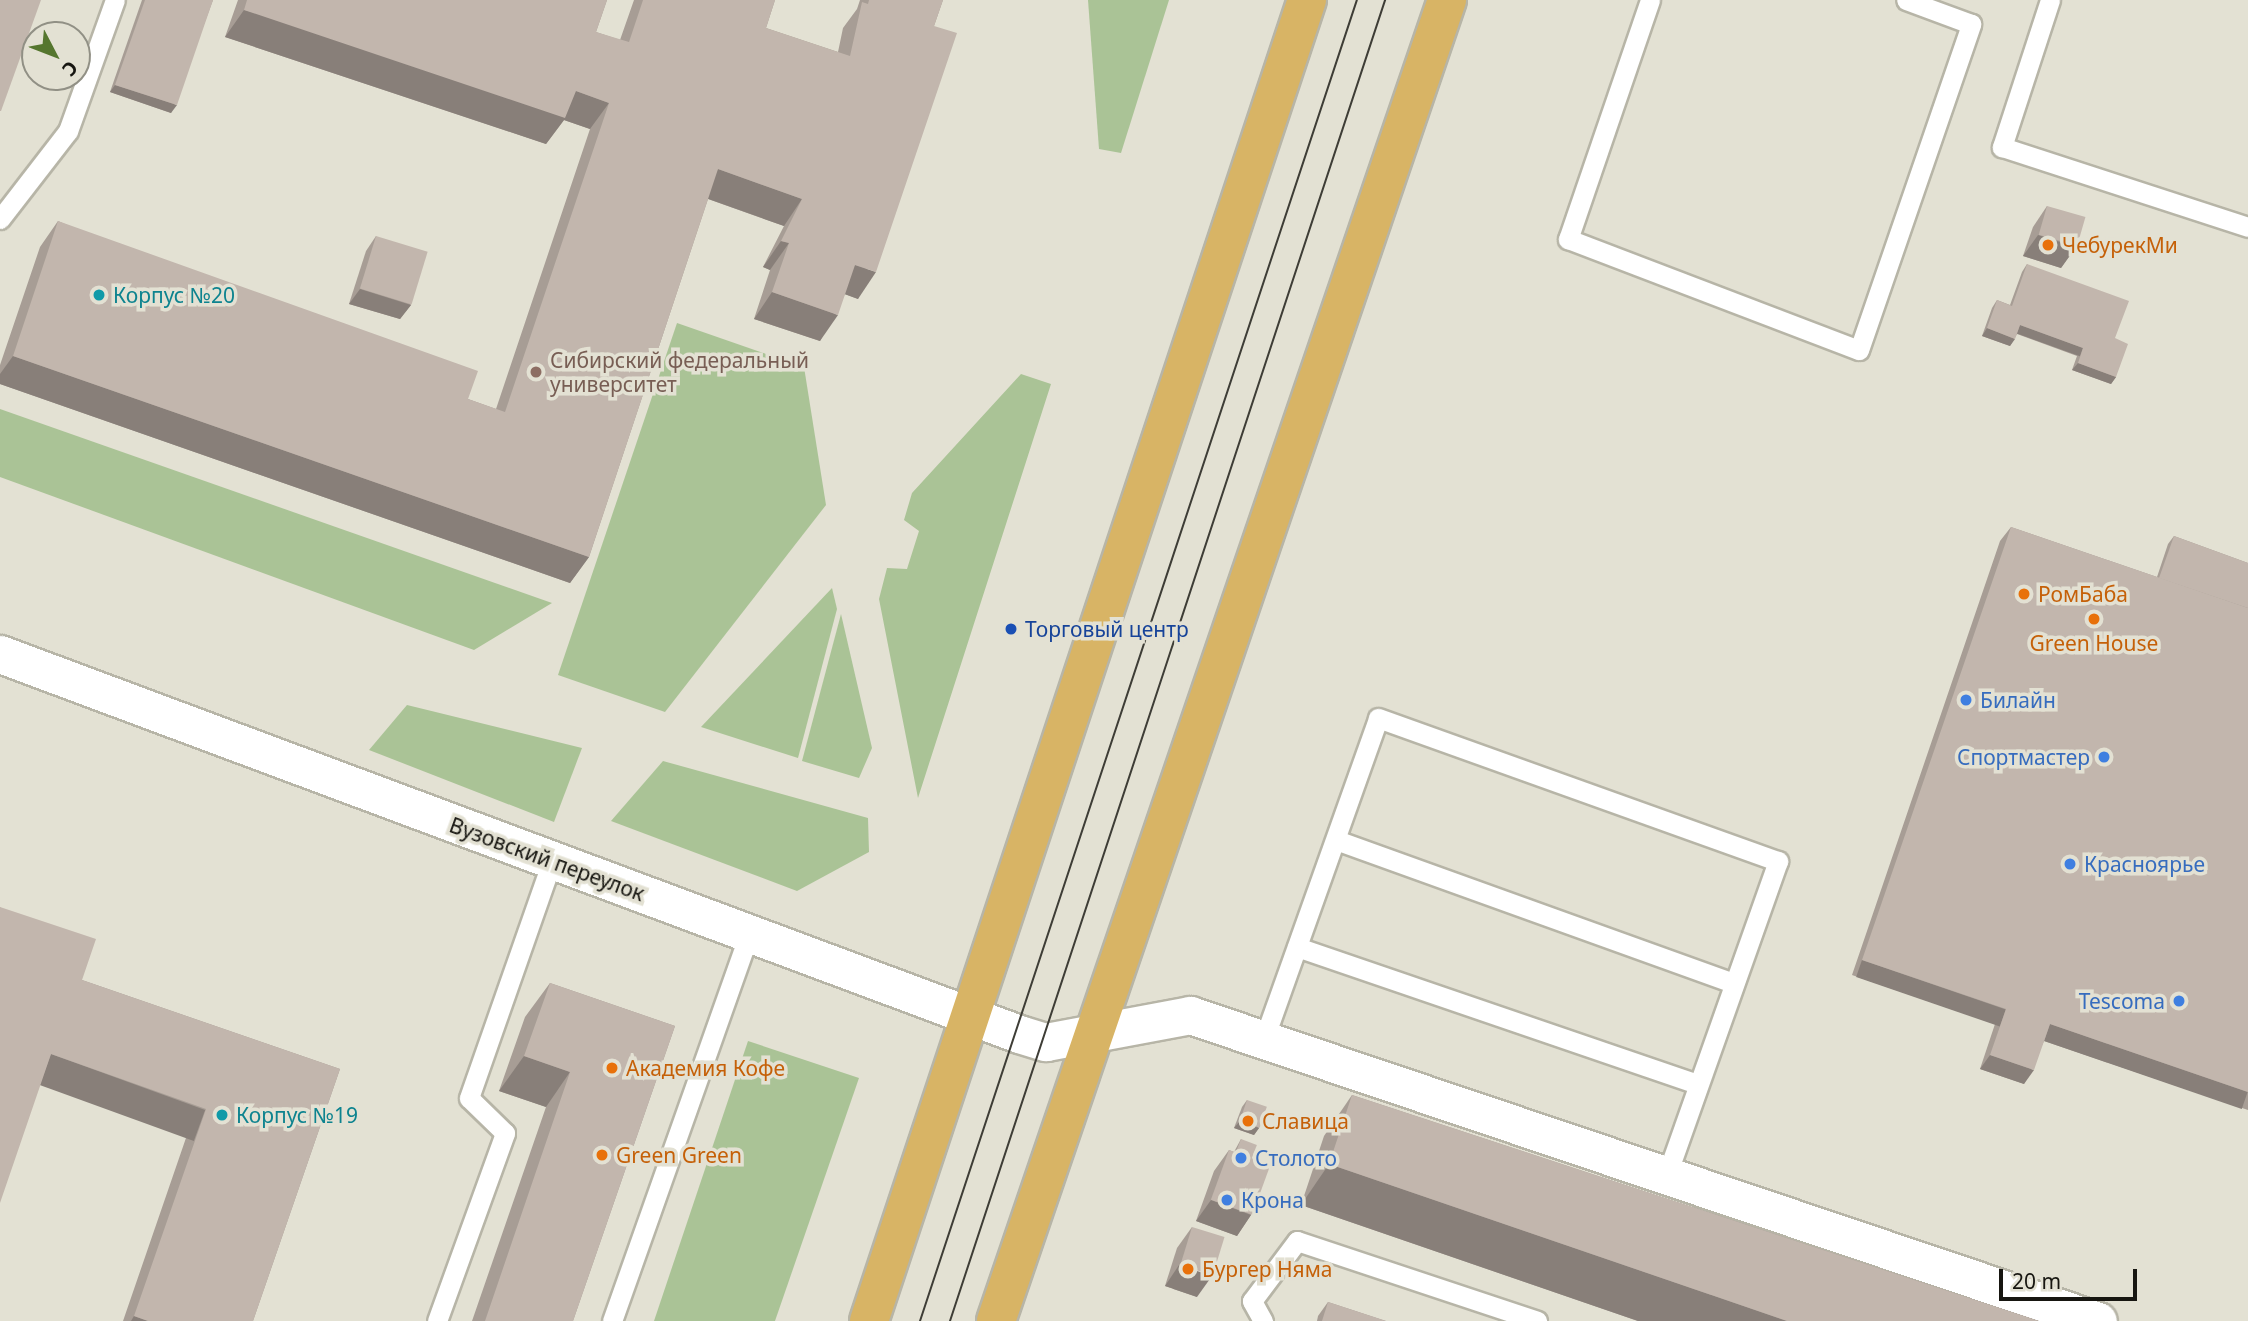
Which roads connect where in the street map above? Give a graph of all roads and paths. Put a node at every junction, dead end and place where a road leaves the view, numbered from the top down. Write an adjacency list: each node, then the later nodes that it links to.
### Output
1 (115, 0): 7 (lane)
2 (1307, 0): 15 (highway)
3 (1447, 0): 16 (highway)
4 (1650, 0): 5 (lane)
5 (1906, 0)
6 (2050, 0): 8 (lane)
7 (0, 219)
8 (2248, 227)
9 (0, 654): 11 (street, Вузовский переулок)
10 (1336, 840): 13 (lane); 14 (lane); 14 (lane)
11 (552, 861): 12 (street, Вузовский переулок); 20 (lane)
12 (750, 931): 15 (street, Вузовский переулок); 21 (lane)
13 (1297, 947): 17 (lane); 18 (lane)
14 (1734, 983): 18 (lane)
15 (972, 1017): 16 (street, Вузовский переулок); 22 (highway)
16 (1098, 1035): 17 (street, Вузовский переулок); 23 (highway)
17 (1265, 1036): 19 (street, Вузовский переулок)
18 (1699, 1084): 19 (lane)
19 (1668, 1172): 26 (street, Вузовский переулок)
20 (437, 1321)
21 (612, 1321)
22 (869, 1321)
23 (996, 1321)
24 (1263, 1321): 25 (lane)
25 (1537, 1321)
26 (2098, 1321)

